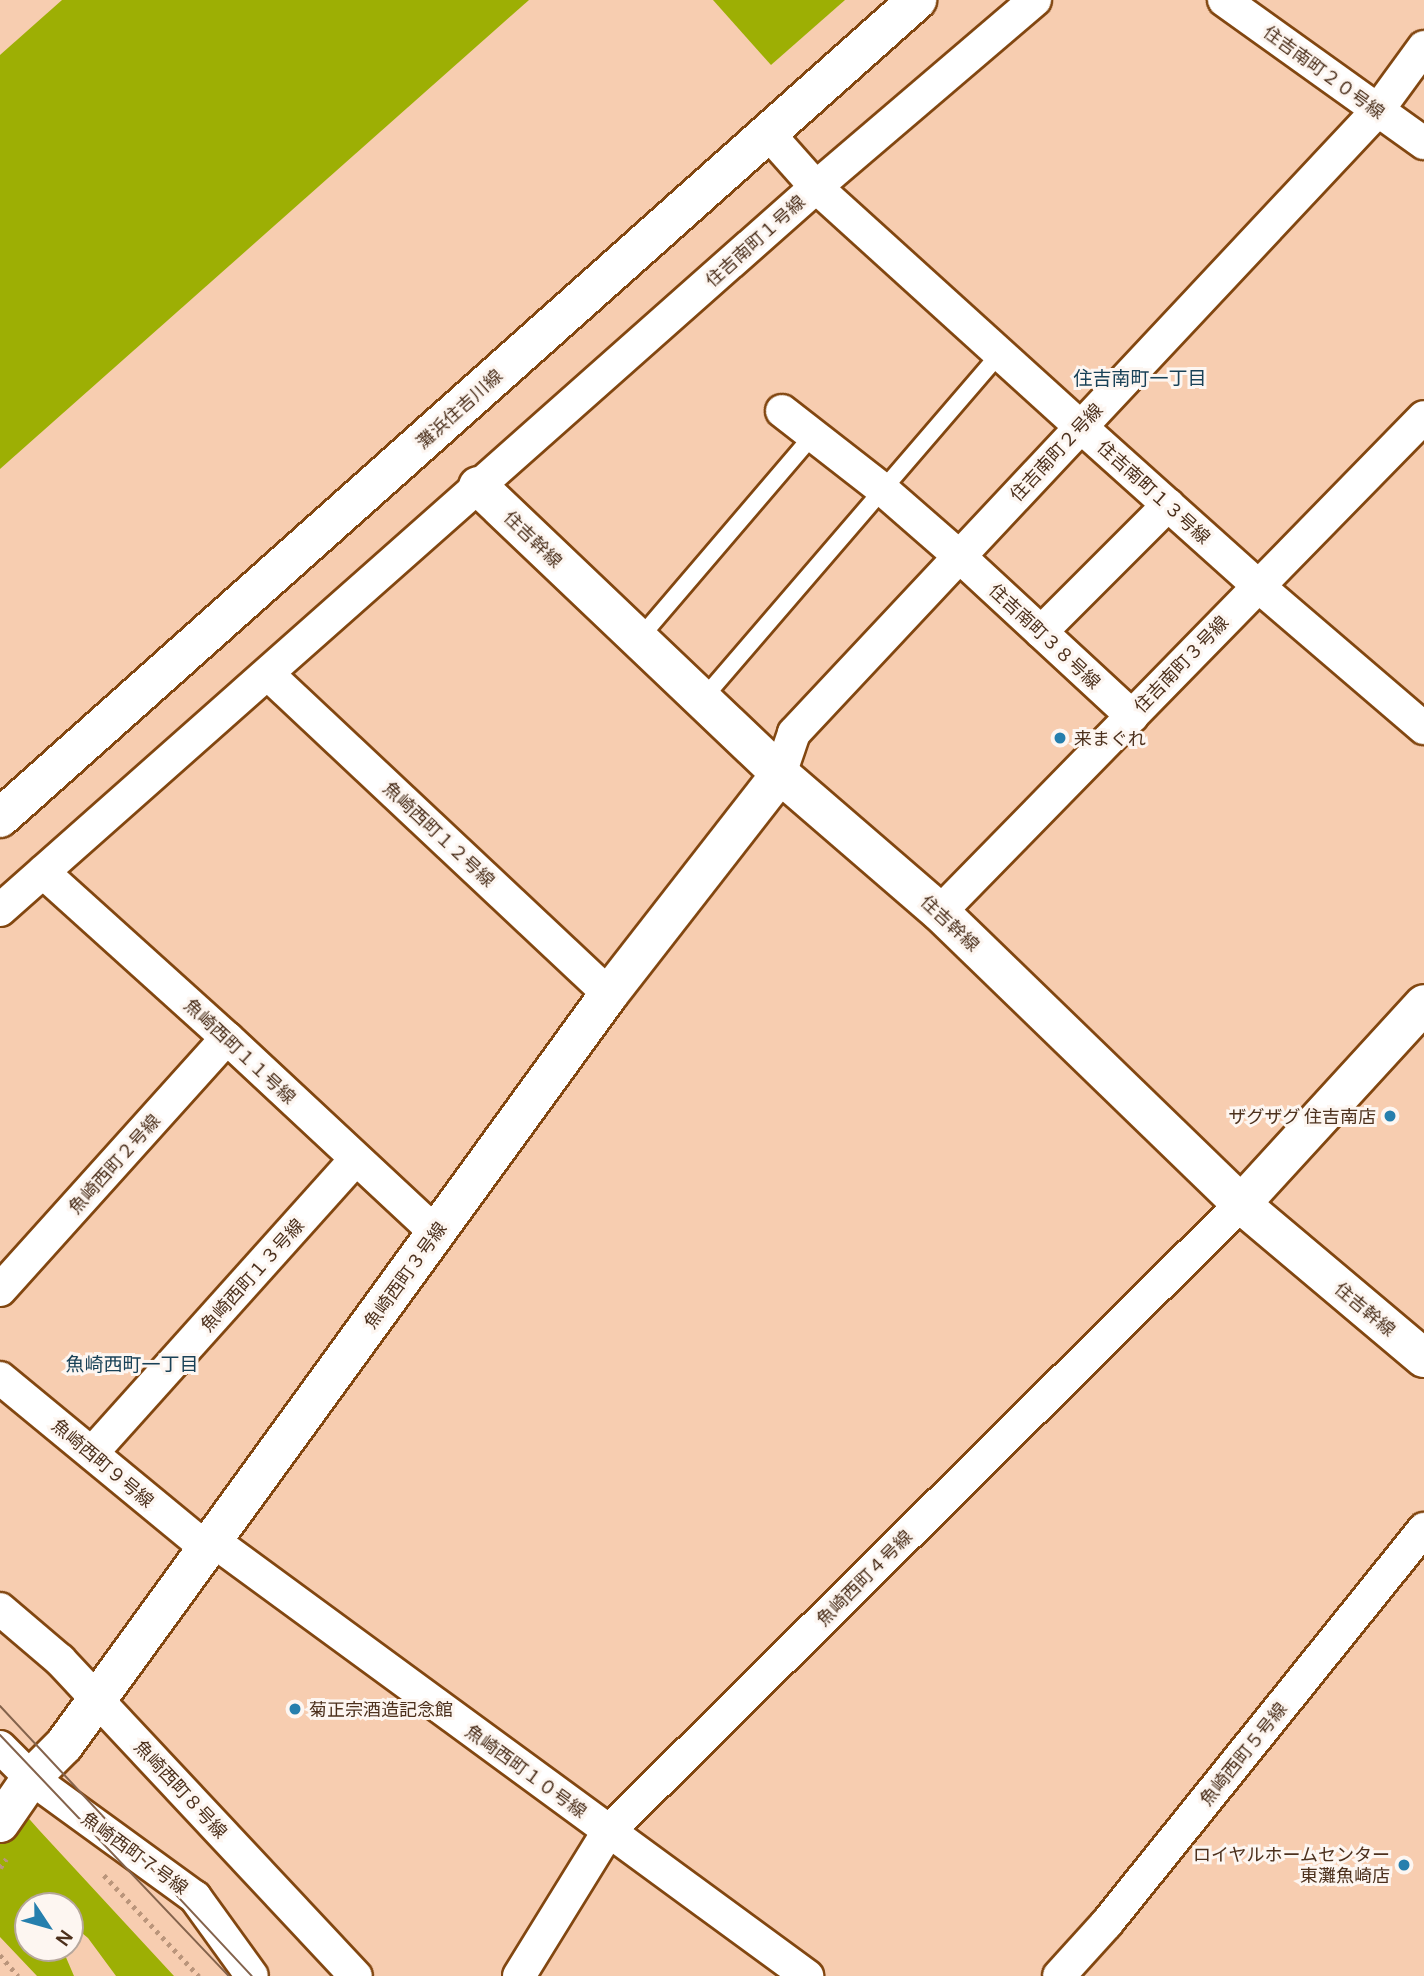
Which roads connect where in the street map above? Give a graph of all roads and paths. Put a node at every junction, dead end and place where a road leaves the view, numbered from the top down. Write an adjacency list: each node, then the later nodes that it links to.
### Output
1 (917, 0): 6 (street, 灘浜住吉川線)
2 (1035, 0): 8 (street, 住吉南町１号線)
3 (1224, 0): 5 (street, 住吉南町２０号線)
4 (1424, 47): 5 (street, 住吉南町２号線)
5 (1378, 110): 7 (street, 住吉南町２０号線); 12 (street, 住吉南町２号線)
6 (768, 133): 8 (street, 住吉南町１３号線); 26 (street, 灘浜住吉川線)
7 (1424, 143)
8 (816, 187): 9 (street, 住吉南町１３号線); 14 (street, 住吉南町１号線)
9 (1000, 353): 12 (street, 住吉南町１３号線); 15 (lane)
10 (782, 411): 13 (street, 住吉南町３８号線)
11 (1424, 417): 18 (street, 住吉南町３号線)
12 (1080, 426): 16 (street, 住吉南町１３号線); 17 (street, 住吉南町２号線)
13 (813, 435): 15 (street, 住吉南町３８号線); 20 (lane)
14 (478, 486): 20 (street, 住吉幹線); 21 (street, 住吉南町１号線)
15 (881, 488): 17 (street, 住吉南町３８号線); 22 (lane)
16 (1168, 505): 18 (street, 住吉南町１３号線); 19 (street)
17 (959, 556): 19 (street, 住吉南町３８号線); 25 (street, 住吉南町２号線)
18 (1257, 585): 23 (street, 住吉南町３号線); 24 (street, 住吉南町１３号線)
19 (1041, 632): 23 (street, 住吉南町３８号線)
20 (638, 639): 22 (street, 住吉幹線)
21 (268, 674): 27 (street, 住吉南町１号線); 30 (street, 魚崎西町１２号線)
22 (701, 701): 25 (street, 住吉幹線)
23 (1132, 716): 29 (street, 住吉南町３号線)
24 (1424, 728)
25 (780, 774): 29 (street, 住吉幹線); 30 (street, 魚崎西町３号線)
26 (0, 818)
27 (43, 872): 28 (street, 住吉南町１号線); 32 (street, 魚崎西町１１号線)
28 (0, 910)
29 (940, 912): 34 (street, 住吉幹線)
30 (610, 994): 35 (street, 魚崎西町３号線)
31 (1424, 1004): 34 (street)
32 (227, 1038): 33 (street, 魚崎西町１１号線); 36 (street, 魚崎西町２号線)
33 (355, 1160): 35 (street, 魚崎西町１１号線); 39 (street, 魚崎西町１３号線)
34 (1241, 1204): 37 (street, 住吉幹線); 47 (street, 魚崎西町４号線)
35 (436, 1233): 41 (street, 魚崎西町３号線)
36 (0, 1290)
37 (1424, 1358)
38 (0, 1378): 39 (street, 魚崎西町９号線)
39 (92, 1453): 41 (street, 魚崎西町９号線)
40 (1424, 1529): 56 (street, 魚崎西町５号線)
41 (209, 1544): 43 (street, 魚崎西町３号線); 47 (street, 魚崎西町１０号線)
42 (0, 1609): 43 (street, 魚崎西町８号線)
43 (96, 1698): 45 (street, 魚崎西町３号線); 53 (street, 魚崎西町８号線)
44 (0, 1747): 45 (street, 魚崎西町７号線)
45 (31, 1778): 46 (street, 魚崎西町３号線); 52 (street, 魚崎西町７号線)
46 (0, 1823)
47 (608, 1832): 54 (street, 魚崎西町４号線); 55 (street, 魚崎西町１０号線)
48 (96, 1867): 51 (path)
49 (0, 1955): 50 (path)
50 (18, 1976)
51 (199, 1976)
52 (253, 1976)
53 (356, 1976)
54 (519, 1976)
55 (807, 1976)
56 (1059, 1976)

